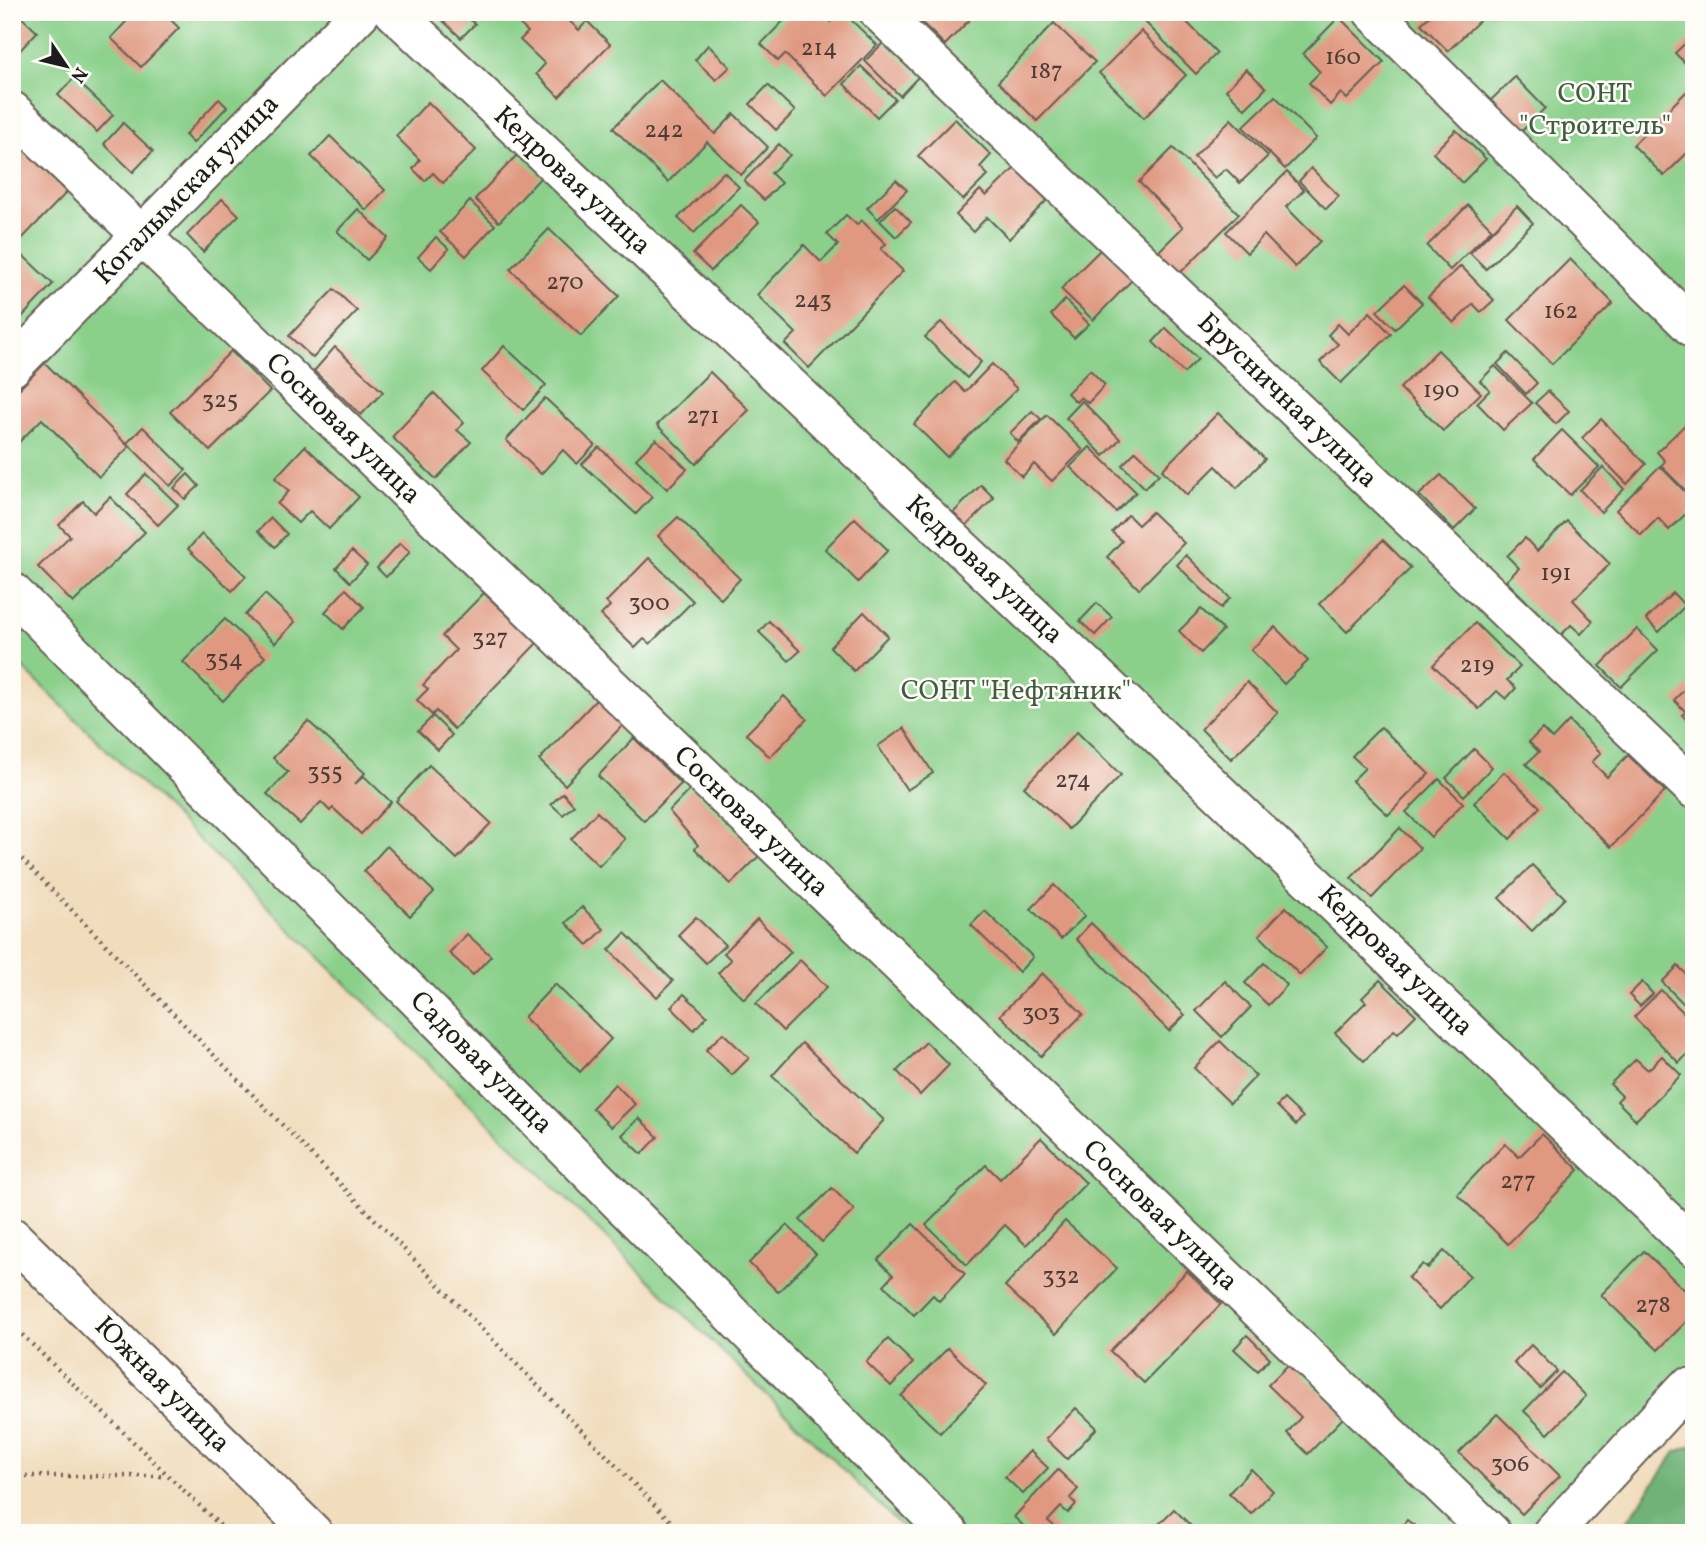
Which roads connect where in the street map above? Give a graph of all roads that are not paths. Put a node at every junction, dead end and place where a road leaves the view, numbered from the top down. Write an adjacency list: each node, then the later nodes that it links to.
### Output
1 (361, 12): 6 (street, Когалымская улица)
2 (394, 12): 12 (street, Кедровая улица)
3 (879, 12): 10 (street, Брусничная улица)
4 (1373, 12): 7 (street)
5 (12, 111): 6 (street, Сосновая улица)
6 (143, 238): 8 (street, Когалымская улица); 16 (street, Сосновая улица)
7 (1694, 330)
8 (12, 367)
9 (12, 593): 15 (street, Садовая улица)
10 (1694, 789)
11 (12, 1237): 14 (street, Южная улица)
12 (1694, 1247)
13 (1686, 1388): 17 (street)
14 (313, 1533)
15 (949, 1533)
16 (1491, 1533)
17 (1552, 1533)

